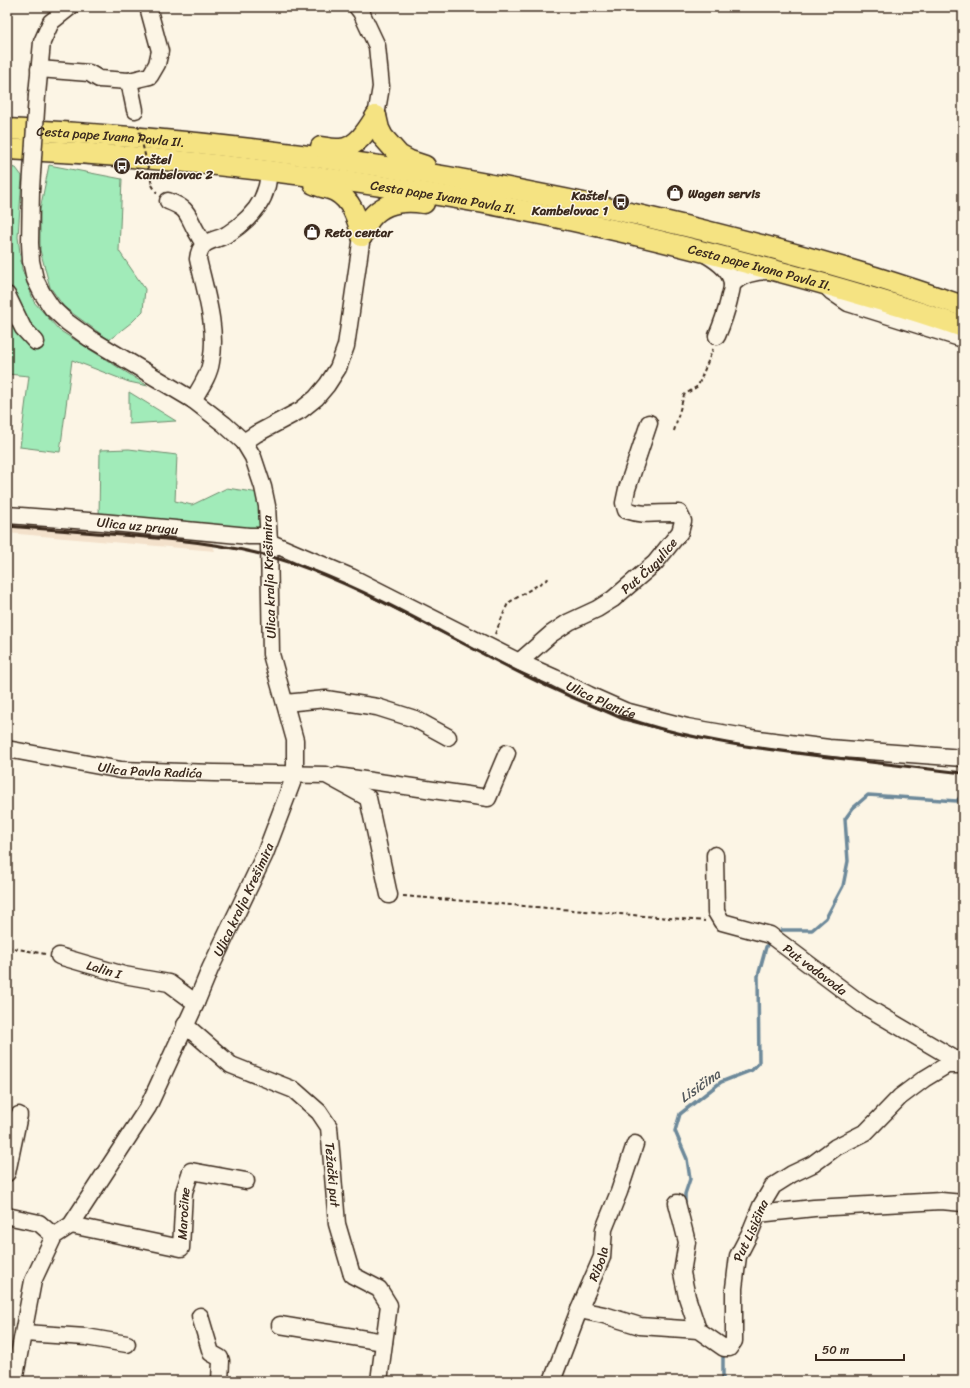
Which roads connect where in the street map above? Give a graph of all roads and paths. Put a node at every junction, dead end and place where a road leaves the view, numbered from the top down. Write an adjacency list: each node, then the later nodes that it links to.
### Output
1 (70, 7): 4 (street, Ulica kralja Krešimira)
2 (148, 7): 5 (street)
3 (356, 7): 6 (street)
4 (39, 69): 5 (street); 31 (street, Ulica kralja Krešimira, bridge)
5 (129, 81): 7 (street)
6 (376, 116): 11 (main road); 15 (main road)
7 (137, 118): 16 (path, bridge)
8 (7, 129): 11 (main road, Cesta pape Ivana Pavla II.)
9 (7, 149): 10 (main road, Cesta pape Ivana Pavla II.)
10 (30, 150): 12 (street); 13 (main road, Cesta pape Ivana Pavla II.)
11 (286, 154): 15 (main road, Cesta pape Ivana Pavla II.)
12 (7, 159)
13 (269, 171): 14 (main road, Cesta pape Ivana Pavla II.); 20 (street)
14 (298, 174): 17 (main road, Cesta pape Ivana Pavla II.); 19 (main road)
15 (445, 177): 26 (main road, Cesta pape Ivana Pavla II.)
16 (152, 186)
17 (453, 197): 19 (main road); 21 (main road, Cesta pape Ivana Pavla II.)
18 (168, 201): 20 (street)
19 (362, 236): 34 (street)
20 (204, 244): 31 (street)
21 (701, 251): 22 (main road, Cesta pape Ivana Pavla II.); 24 (street)
22 (774, 270): 23 (main road, Cesta pape Ivana Pavla II.); 24 (street)
23 (823, 283): 27 (main road, Cesta pape Ivana Pavla II.); 29 (street)
24 (732, 284): 28 (street)
25 (7, 295): 30 (street)
26 (963, 306)
27 (963, 327)
28 (718, 336): 33 (path)
29 (963, 339)
30 (36, 342)
31 (193, 400): 34 (street, Ulica kralja Krešimira)
32 (649, 423): 39 (street, Put Čugulice)
33 (674, 431)
34 (244, 442): 36 (street, Ulica kralja Krešimira)
35 (7, 515): 36 (street, Ulica uz prugu)
36 (269, 539): 38 (street, Ulica Planiće); 40 (street, Ulica kralja Krešimira)
37 (551, 576): 38 (path)
38 (490, 647): 39 (street, Ulica Planiće)
39 (519, 662): 44 (street, Ulica Planiće)
40 (285, 704): 41 (street); 45 (street, Ulica kralja Krešimira)
41 (448, 737)
42 (7, 749): 45 (street, Ulica Pavla Radića)
43 (507, 753): 46 (street, Ulica Pavla Radića)
44 (963, 758)
45 (295, 775): 46 (street, Ulica Pavla Radića); 52 (street, Ulica kralja Krešimira)
46 (326, 775): 48 (street)
47 (715, 855): 49 (street)
48 (390, 895): 49 (path)
49 (722, 922): 54 (street, Put vodovoda)
50 (7, 947): 51 (path)
51 (59, 956): 52 (street, Lalin I)
52 (196, 1003): 53 (street, Ulica kralja Krešimira)
53 (185, 1025): 63 (street, Ulica kralja Krešimira); 70 (street, Težački put)
54 (963, 1064): 61 (street, Put Lisičina)
55 (19, 1116): 57 (street)
56 (634, 1144): 65 (street, Ribola)
57 (7, 1173)
58 (246, 1180): 63 (street, Maročine)
59 (963, 1202): 61 (street)
60 (677, 1203): 68 (street)
61 (758, 1214): 68 (street, Put Lisičina)
62 (7, 1216): 64 (street)
63 (71, 1225): 64 (street, Ulica kralja Krešimira)
64 (54, 1236): 69 (street, Ulica kralja Krešimira)
65 (579, 1310): 68 (street); 75 (street, Ribola)
66 (200, 1316): 73 (street)
67 (280, 1325): 70 (street)
68 (698, 1330)
69 (24, 1333): 71 (street); 72 (street, Ulica kralja Krešimira)
70 (384, 1342): 74 (street, Težački put)
71 (127, 1344)
72 (14, 1381)
73 (220, 1381)
74 (379, 1381)
75 (552, 1381)

